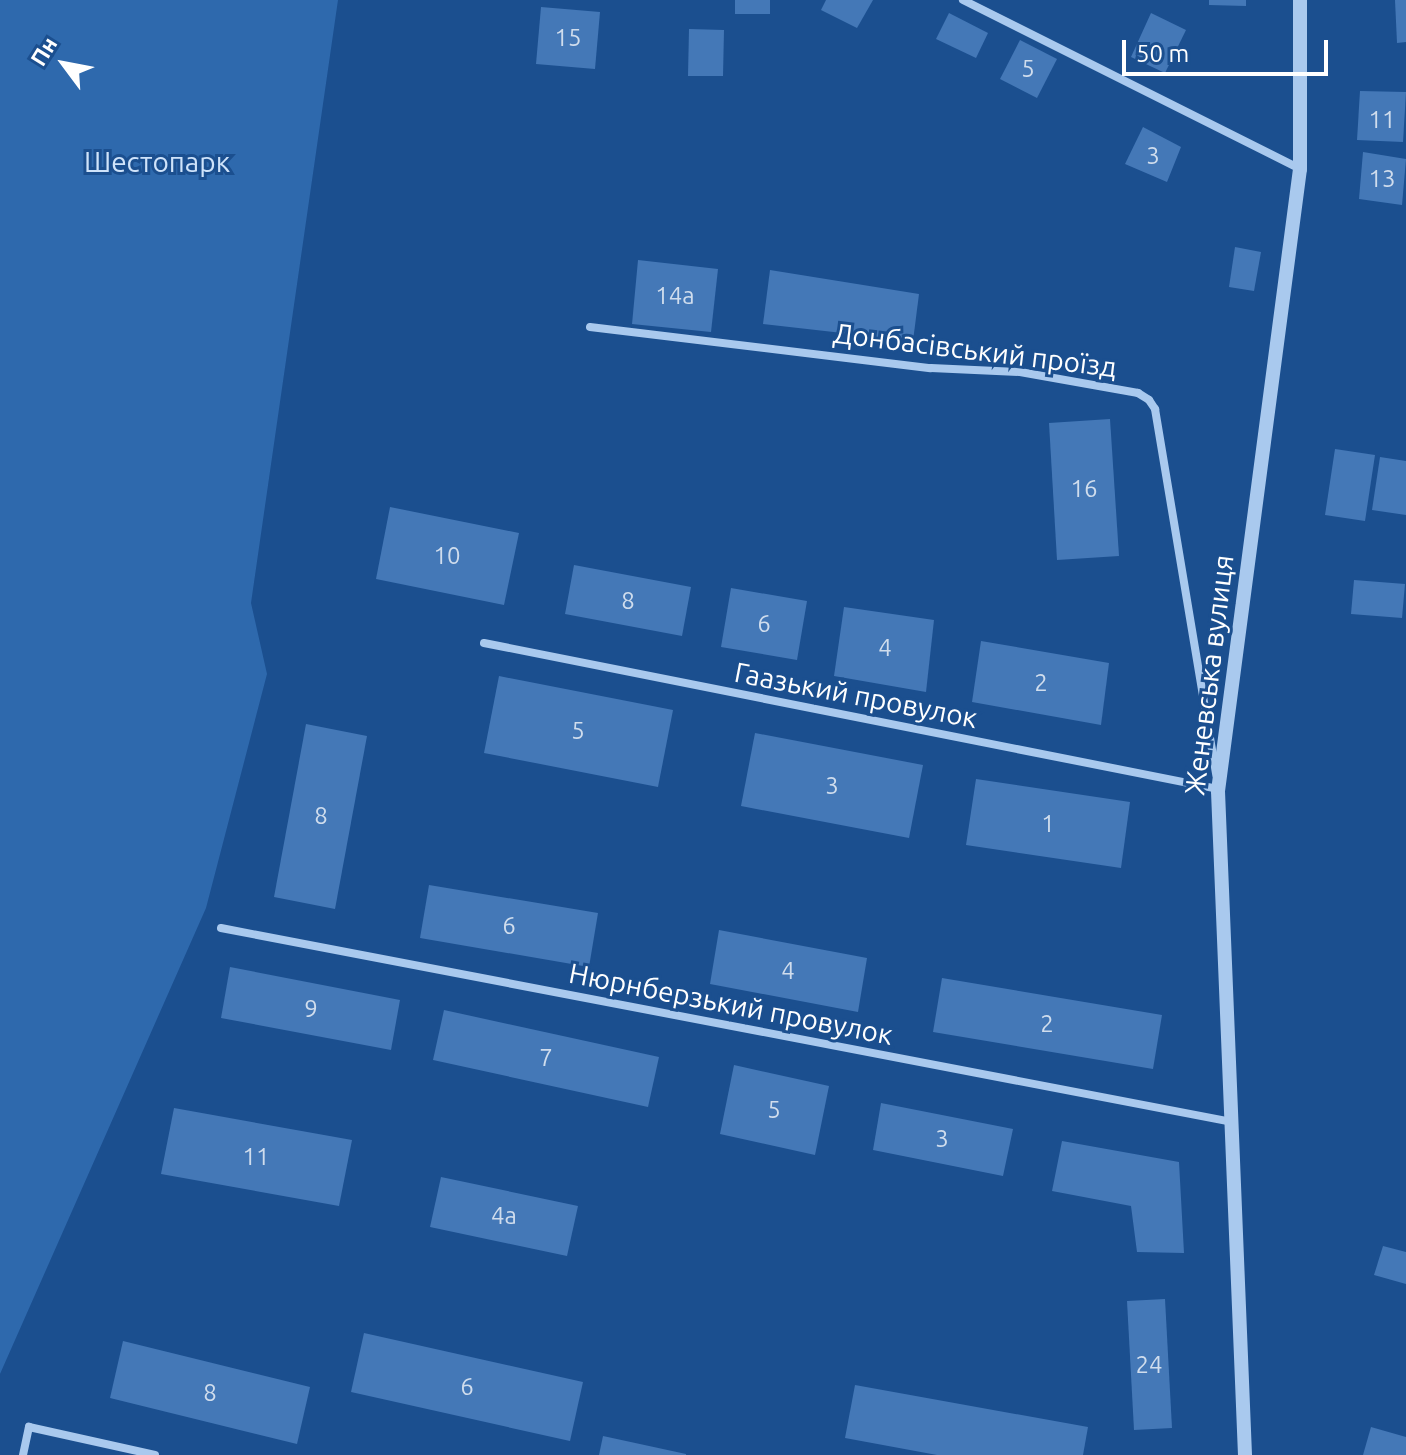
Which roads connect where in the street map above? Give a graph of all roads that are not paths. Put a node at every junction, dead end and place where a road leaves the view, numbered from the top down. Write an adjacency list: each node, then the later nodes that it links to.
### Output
1 (963, 0): 3 (street)
2 (1300, 0): 3 (street, Женевська вулиця)
3 (1300, 169): 6 (street, Женевська вулиця)
4 (590, 327): 6 (street, Донбасівський проїзд)
5 (484, 643): 6 (street, Гаазький провулок)
6 (1218, 791): 8 (street, Женевська вулиця)
7 (221, 928): 8 (street, Нюрнберзький провулок)
8 (1232, 1122): 11 (street, Женевська вулиця)
9 (23, 1455): 10 (street)
10 (155, 1455)
11 (1245, 1455)

